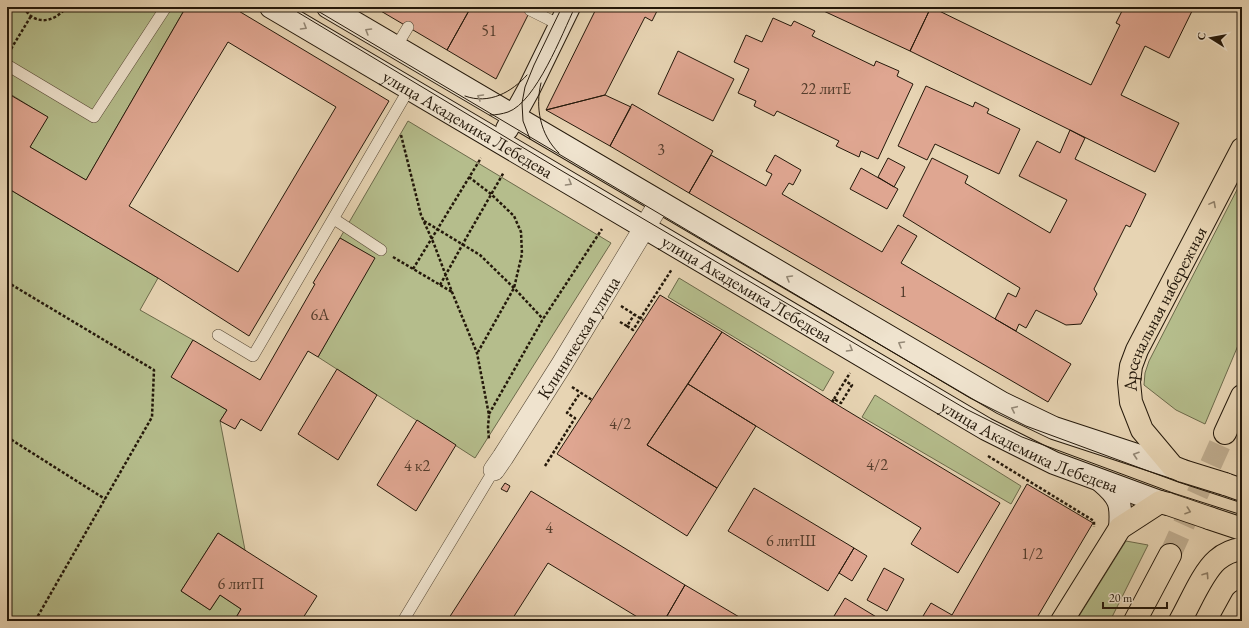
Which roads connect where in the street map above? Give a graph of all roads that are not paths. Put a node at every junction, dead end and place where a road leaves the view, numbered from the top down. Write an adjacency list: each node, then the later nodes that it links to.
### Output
1 (166, 7): 8 (lane)
2 (271, 7): 9 (main road, улица Академика Лебедева, one-way to 9)
3 (328, 7): 7 (main road, улица Академика Лебедева, one-way to 3)
4 (530, 10): 5 (lane)
5 (565, 16): 10 (main road)
6 (408, 27): 7 (lane)
7 (396, 47): 10 (main road, улица Академика Лебедева, one-way to 7)
8 (7, 65)
9 (409, 89): 11 (main road, улица Академика Лебедева); 14 (lane)
10 (514, 116): 11 (main road); 13 (main road, улица Академика Лебедева)
11 (499, 142): 15 (main road, улица Академика Лебедева, one-way to 15)
12 (1242, 149): 21 (main road, Арсенальная набережная, one-way to 12)
13 (660, 202): 15 (street, Клиническая улица); 21 (main road, улица Академика Лебедева, one-way to 13)
14 (334, 219): 16 (lane); 17 (lane)
15 (644, 228): 20 (street, Клиническая улица); 22 (main road, улица Академика Лебедева, one-way to 22)
16 (381, 250)
17 (218, 335)
18 (1242, 396): 19 (main road)
19 (1225, 433)
20 (498, 464): 30 (lane)
21 (1178, 469): 23 (main road, улица Академика Лебедева, bridge)
22 (1100, 480): 24 (main road, улица Академика Лебедева); 25 (main road)
23 (1233, 487)
24 (1164, 503): 25 (main road); 26 (main road, улица Академика Лебедева, one-way to 26, bridge)
25 (1120, 528): 31 (main road)
26 (1242, 529)
27 (1239, 550): 33 (main road, one-way to 27)
28 (1170, 555): 32 (main road)
29 (1242, 601): 34 (main road)
30 (403, 621)
31 (1062, 621)
32 (1135, 621)
33 (1180, 621)
34 (1231, 621)

